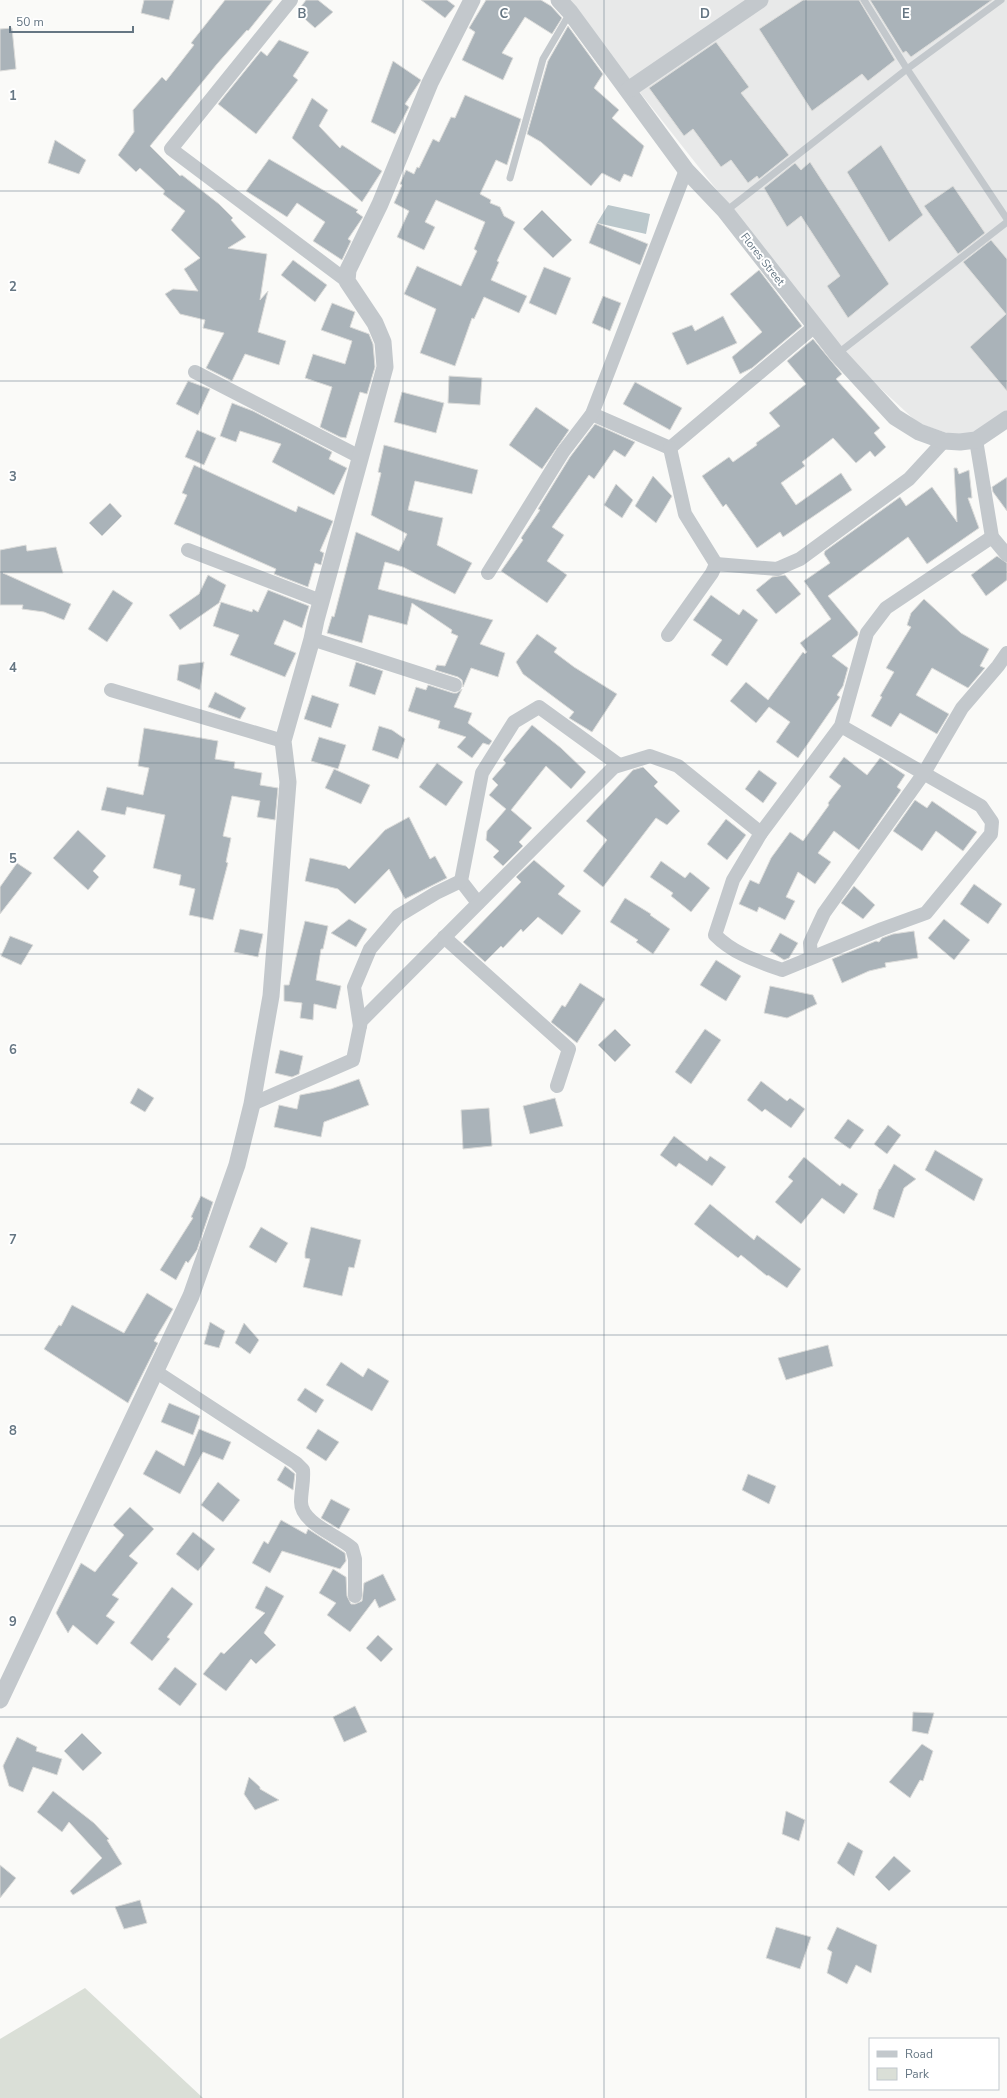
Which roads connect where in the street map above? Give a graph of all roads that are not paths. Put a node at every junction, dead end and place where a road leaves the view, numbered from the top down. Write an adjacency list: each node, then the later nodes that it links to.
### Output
1 (291, 0): 14 (street)
2 (472, 0): 14 (street)
3 (760, 0): 8 (street)
4 (864, 0): 7 (lane)
5 (1001, 0): 7 (lane)
6 (564, 6): 8 (street, Flores Street); 10 (lane)
7 (907, 69): 11 (lane); 12 (lane)
8 (628, 90): 9 (street, Flores Street)
9 (686, 170): 11 (street, Flores Street); 18 (street)
10 (510, 178)
11 (725, 211): 15 (street, Flores Street)
12 (1007, 219)
13 (1007, 222): 16 (lane)
14 (347, 281): 23 (street)
15 (815, 326): 16 (street, Flores Street); 22 (street)
16 (837, 354): 21 (street, Flores Street)
17 (195, 372): 23 (street)
18 (592, 414): 22 (street); 28 (street)
19 (1007, 419): 20 (street, Flores Street)
20 (976, 440): 21 (street, Flores Street); 24 (street)
21 (944, 441): 27 (street)
22 (670, 448): 27 (street)
23 (360, 457): 29 (street)
24 (992, 537): 26 (street); 35 (street)
25 (188, 550): 29 (street)
26 (1007, 555)
27 (716, 564): 30 (street)
28 (488, 573)
29 (321, 601): 31 (street)
30 (668, 635)
31 (312, 639): 33 (street); 36 (street)
32 (1007, 653): 38 (street)
33 (456, 685)
34 (111, 690): 36 (street)
35 (841, 726): 38 (street); 39 (street)
36 (283, 741): 46 (street)
37 (619, 765): 39 (street); 40 (street); 41 (street)
38 (924, 773): 43 (street); 43 (street)
39 (761, 833): 43 (street)
40 (461, 881): 41 (street); 44 (street)
41 (478, 902): 42 (street)
42 (444, 937): 44 (street); 45 (street)
43 (811, 958)
44 (360, 1026): 46 (street)
45 (557, 1086)
46 (252, 1104): 47 (street)
47 (155, 1371): 48 (street); 49 (street)
48 (355, 1596)
49 (0, 1700)

